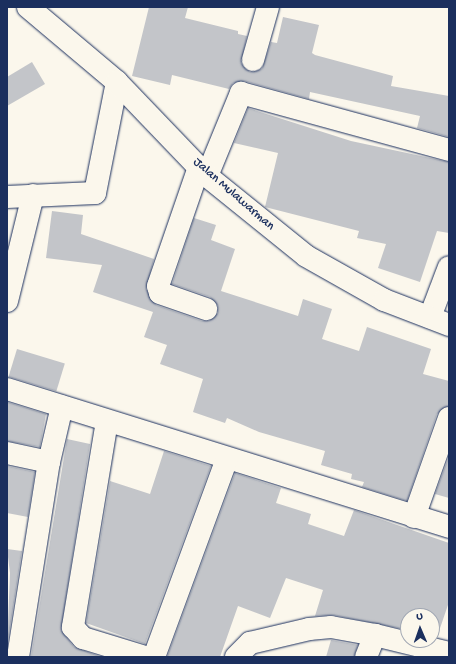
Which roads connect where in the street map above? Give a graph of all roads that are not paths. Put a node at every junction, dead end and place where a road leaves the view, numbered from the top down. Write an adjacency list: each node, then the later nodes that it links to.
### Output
1 (28, 7): 4 (street, Jalan Mulawarman)
2 (268, 7): 3 (street)
3 (252, 60)
4 (117, 82): 6 (street, Jalan Mulawarman); 7 (street)
5 (449, 150): 6 (street)
6 (203, 172): 11 (street); 12 (street, Jalan Mulawarman)
7 (33, 195): 8 (street); 10 (street)
8 (7, 197)
9 (449, 267): 12 (street)
10 (7, 301)
11 (206, 309)
12 (440, 321)
13 (7, 389): 14 (street)
14 (62, 406): 16 (street); 19 (street)
15 (449, 418): 20 (street)
16 (106, 421): 18 (street); 25 (street)
17 (7, 453): 19 (street)
18 (227, 458): 20 (street); 26 (street)
19 (49, 462): 23 (street)
20 (414, 516): 21 (street)
21 (449, 527)
22 (375, 635): 24 (street); 27 (street); 28 (street)
23 (14, 652)
24 (449, 653)
25 (145, 657)
26 (154, 657)
27 (236, 657)
28 (366, 657)

